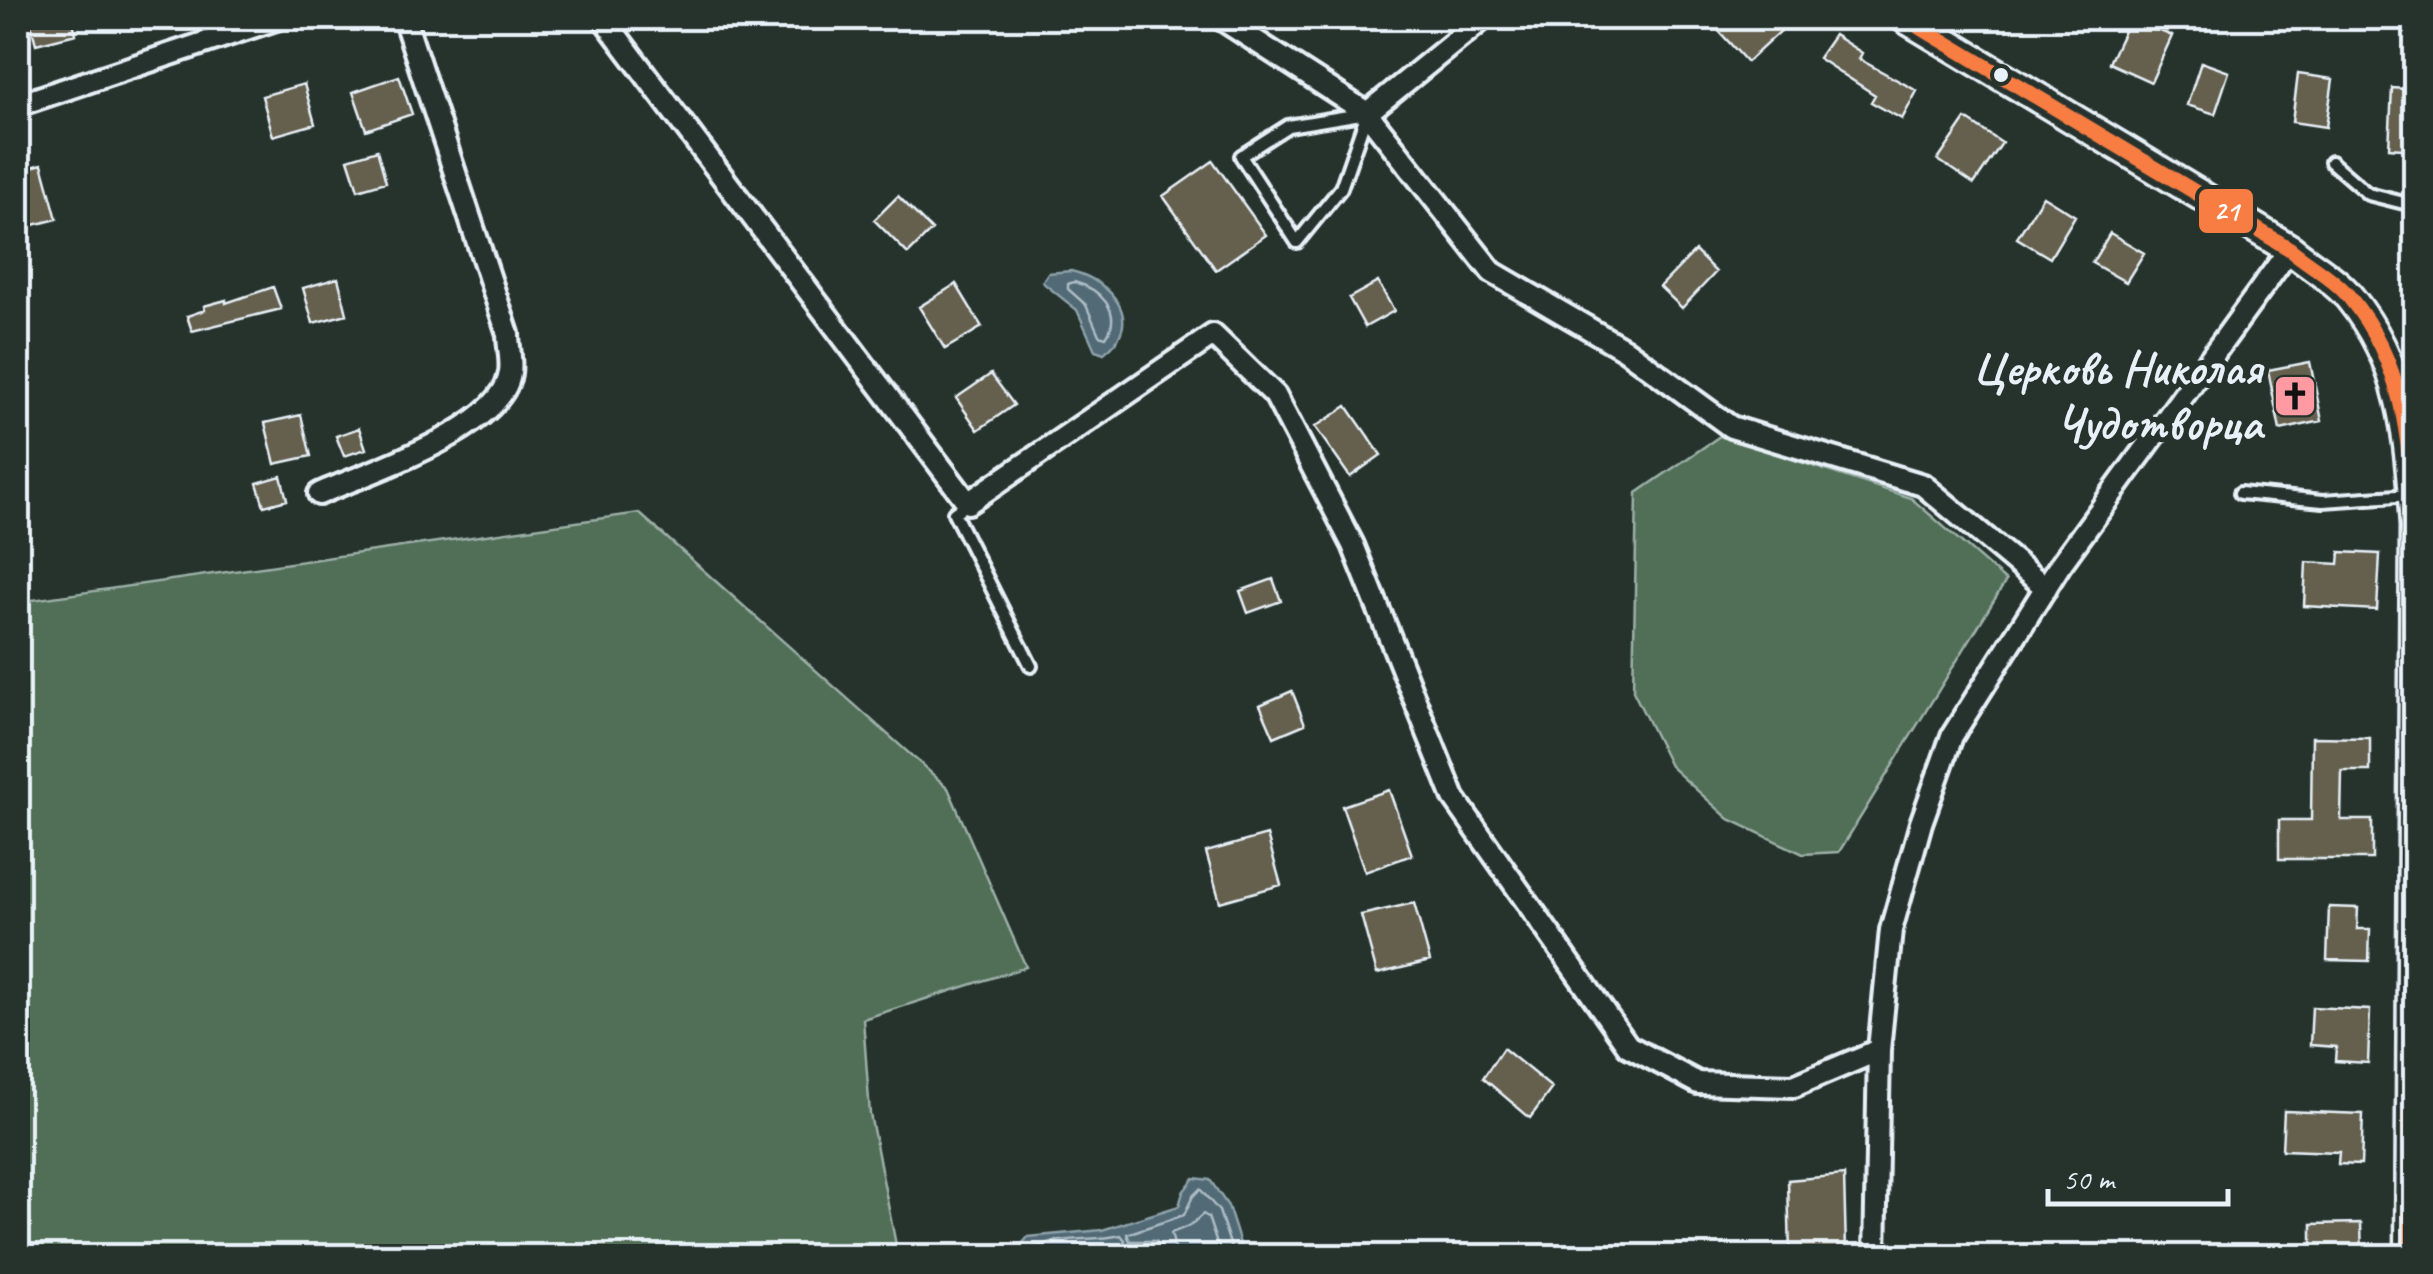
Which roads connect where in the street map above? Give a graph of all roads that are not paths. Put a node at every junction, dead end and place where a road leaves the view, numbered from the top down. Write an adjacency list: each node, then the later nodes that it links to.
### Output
1 (279, 18): 7 (street)
2 (404, 18): 14 (street)
3 (603, 18): 16 (street)
4 (1220, 18): 8 (street)
5 (1484, 18): 8 (street)
6 (1906, 18): 11 (main road)
7 (18, 106)
8 (1367, 113): 8 (lane); 17 (street)
9 (2331, 162): 10 (lane)
10 (2416, 206)
11 (2290, 250): 12 (main road); 17 (street)
12 (2405, 372): 15 (main road)
13 (2240, 493): 15 (lane)
14 (319, 494)
15 (2413, 495): 21 (main road)
16 (968, 503): 18 (lane); 19 (street)
17 (2046, 588): 19 (street)
18 (1031, 666)
19 (1879, 1050): 20 (street)
20 (1875, 1256)
21 (2410, 1256)

